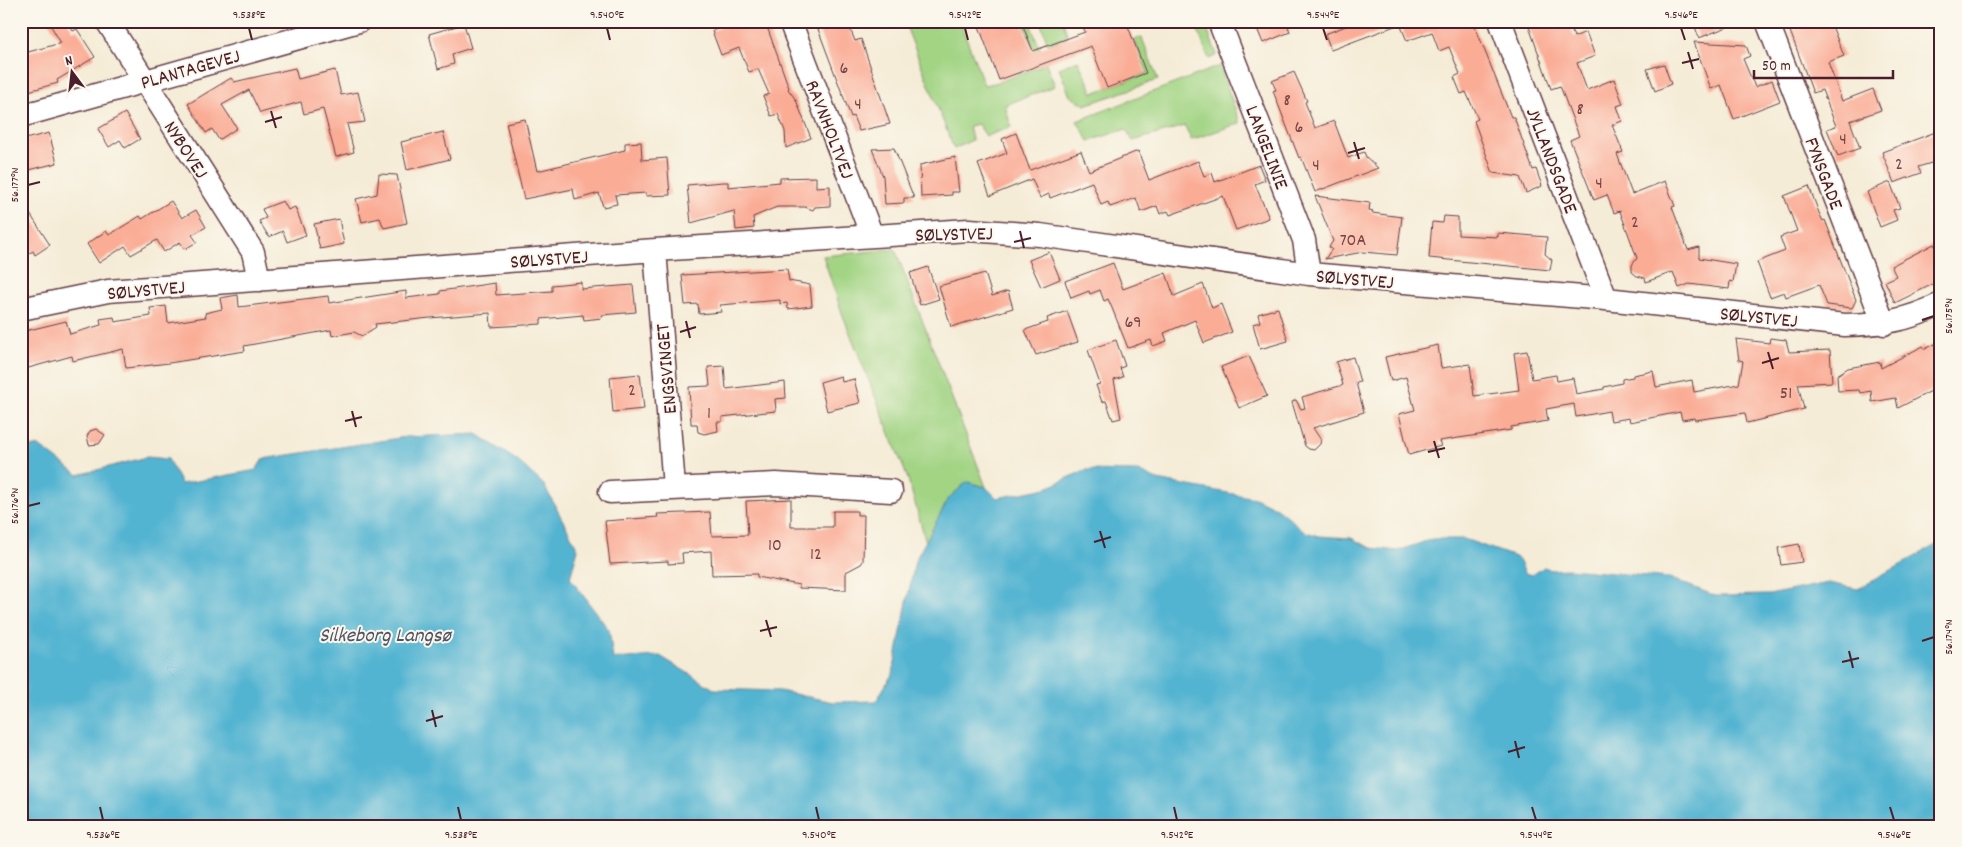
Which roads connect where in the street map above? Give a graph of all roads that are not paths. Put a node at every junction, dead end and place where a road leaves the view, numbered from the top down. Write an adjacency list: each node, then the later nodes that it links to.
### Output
1 (107, 21): 7 (street, NYBOVEJ)
2 (358, 21): 7 (street, PLANTAGEVEJ)
3 (790, 21): 9 (street, RAVNHOLTVEJ)
4 (1219, 21): 11 (street, LANGELINIE)
5 (1500, 21): 13 (street, JYLLANDSGADE)
6 (1766, 21): 16 (street, FYNSGADE)
7 (144, 81): 8 (street, PLANTAGEVEJ); 12 (street, NYBOVEJ)
8 (21, 116)
9 (872, 236): 10 (street, SØLYSTVEJ); 11 (street, SØLYSTVEJ)
10 (655, 250): 12 (street, SØLYSTVEJ); 17 (street, ENGSVINGET)
11 (1308, 274): 13 (street, SØLYSTVEJ)
12 (259, 280): 15 (street, SØLYSTVEJ)
13 (1606, 299): 16 (street, SØLYSTVEJ)
14 (1941, 304): 16 (street, SØLYSTVEJ)
15 (21, 310)
16 (1884, 324)
17 (674, 487): 18 (street); 19 (street)
18 (891, 491)
19 (610, 492)

